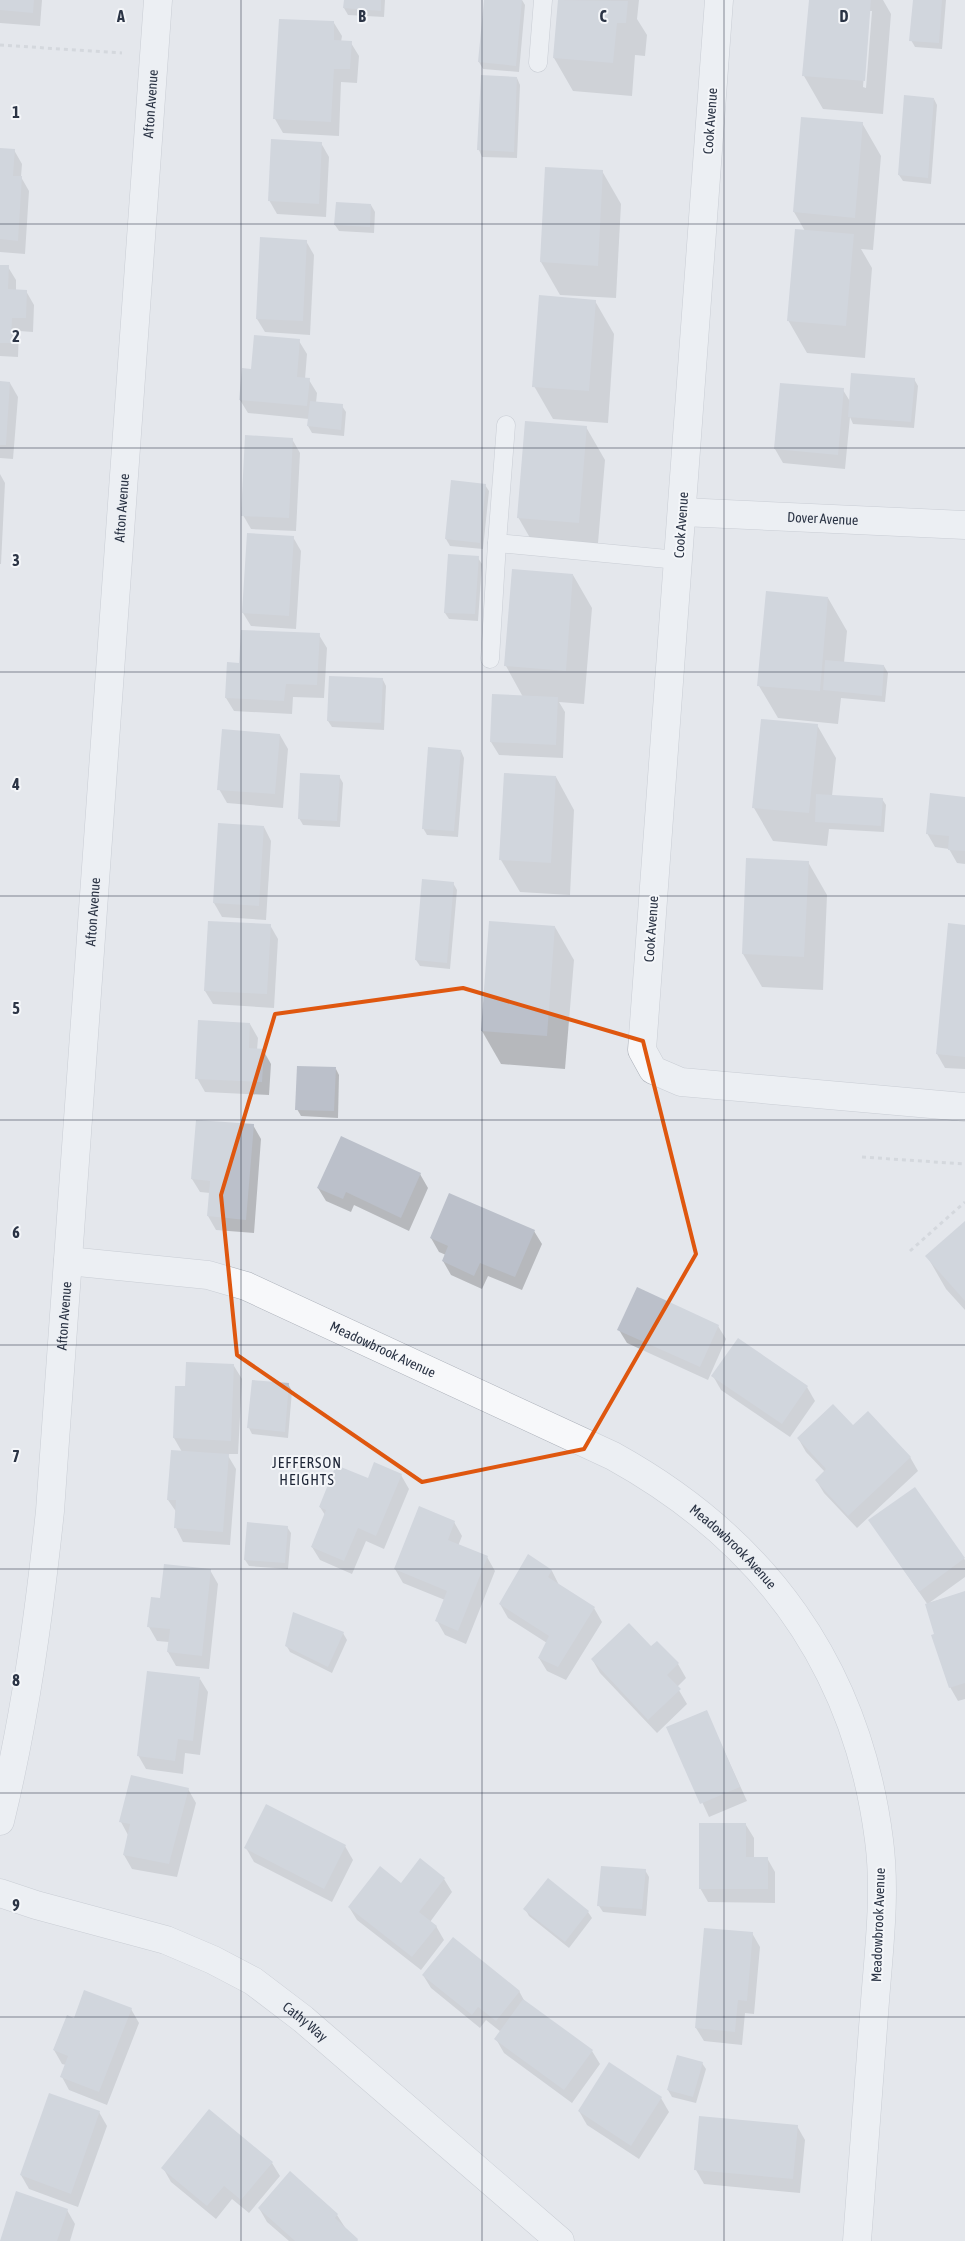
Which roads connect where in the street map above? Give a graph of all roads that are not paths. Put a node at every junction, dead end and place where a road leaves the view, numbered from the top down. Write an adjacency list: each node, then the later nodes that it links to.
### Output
1 (158, 0): 12 (street, Afton Avenue)
2 (543, 0): 4 (lane)
3 (719, 0): 6 (street, Cook Avenue)
4 (538, 64)
5 (506, 425): 8 (lane)
6 (682, 512): 7 (street, Dover Avenue); 9 (street, Cook Avenue)
7 (965, 525)
8 (497, 543): 9 (lane); 10 (lane)
9 (678, 560): 11 (street, Cook Avenue)
10 (490, 660)
11 (965, 1107)
12 (68, 1261): 13 (street, Afton Avenue); 16 (street, Meadowbrook Avenue)
13 (0, 1821)
14 (0, 1893): 15 (street, Cathy Way)
15 (560, 2241)
16 (857, 2241)

